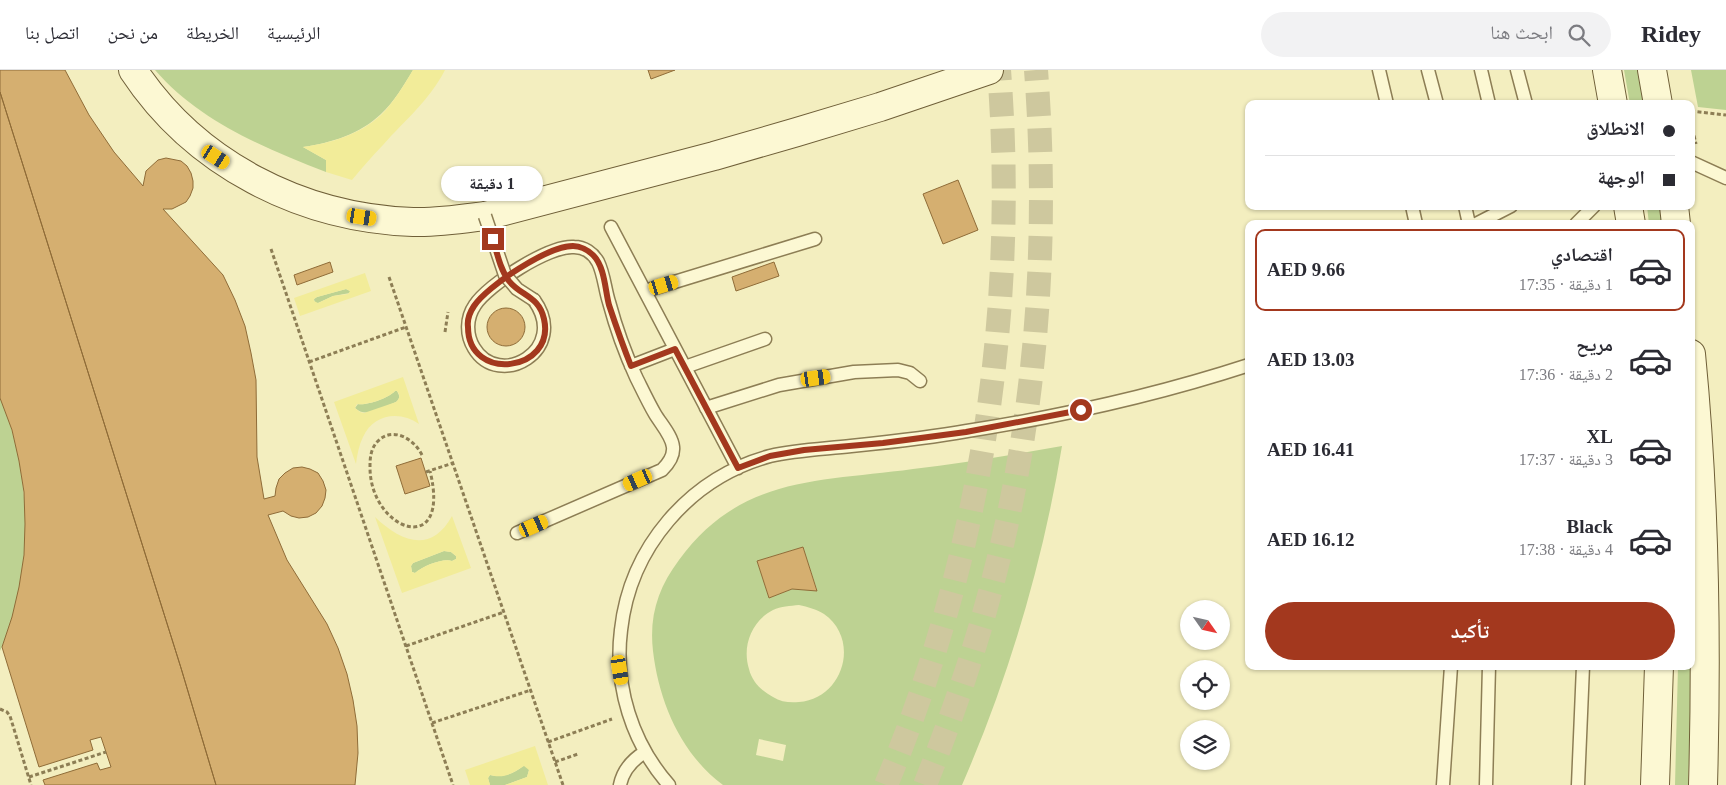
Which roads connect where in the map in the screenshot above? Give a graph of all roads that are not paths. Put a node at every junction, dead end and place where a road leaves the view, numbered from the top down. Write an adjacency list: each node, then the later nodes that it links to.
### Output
1 (132, 70): 19 (main road)
2 (989, 70): 19 (main road)
3 (1379, 70): 9 (lane)
4 (1428, 70): 10 (lane)
5 (1481, 70): 11 (lane)
6 (1518, 70): 12 (lane)
7 (1607, 70): 13 (main road)
8 (1652, 70): 14 (main road)
9 (1386, 100)
10 (1436, 100)
11 (1488, 100)
12 (1525, 100)
13 (1612, 100)
14 (1657, 100)
15 (1695, 164): 16 (lane)
16 (1726, 178)
17 (1503, 210): 20 (lane)
18 (1590, 210): 21 (lane)
19 (485, 216): 27 (lane, bridge)
20 (1484, 220)
21 (1580, 220)
22 (612, 227): 24 (lane)
23 (815, 239): 24 (lane)
24 (645, 291): 26 (lane)
25 (765, 339): 29 (lane)
26 (675, 349): 27 (lane); 29 (lane)
27 (631, 366): 34 (lane)
28 (1245, 366): 33 (lane)
29 (685, 367): 32 (lane)
30 (920, 381): 32 (lane)
31 (1695, 404): 46 (main road)
32 (706, 408): 33 (lane)
33 (738, 468): 39 (lane)
34 (517, 533)
35 (1451, 670): 42 (lane)
36 (1489, 670): 43 (lane)
37 (1583, 670): 44 (lane)
38 (1658, 670): 45 (main road)
39 (645, 752): 40 (lane); 41 (lane)
40 (620, 785)
41 (669, 785)
42 (1443, 785)
43 (1486, 785)
44 (1578, 785)
45 (1655, 785)
46 (1703, 785)

